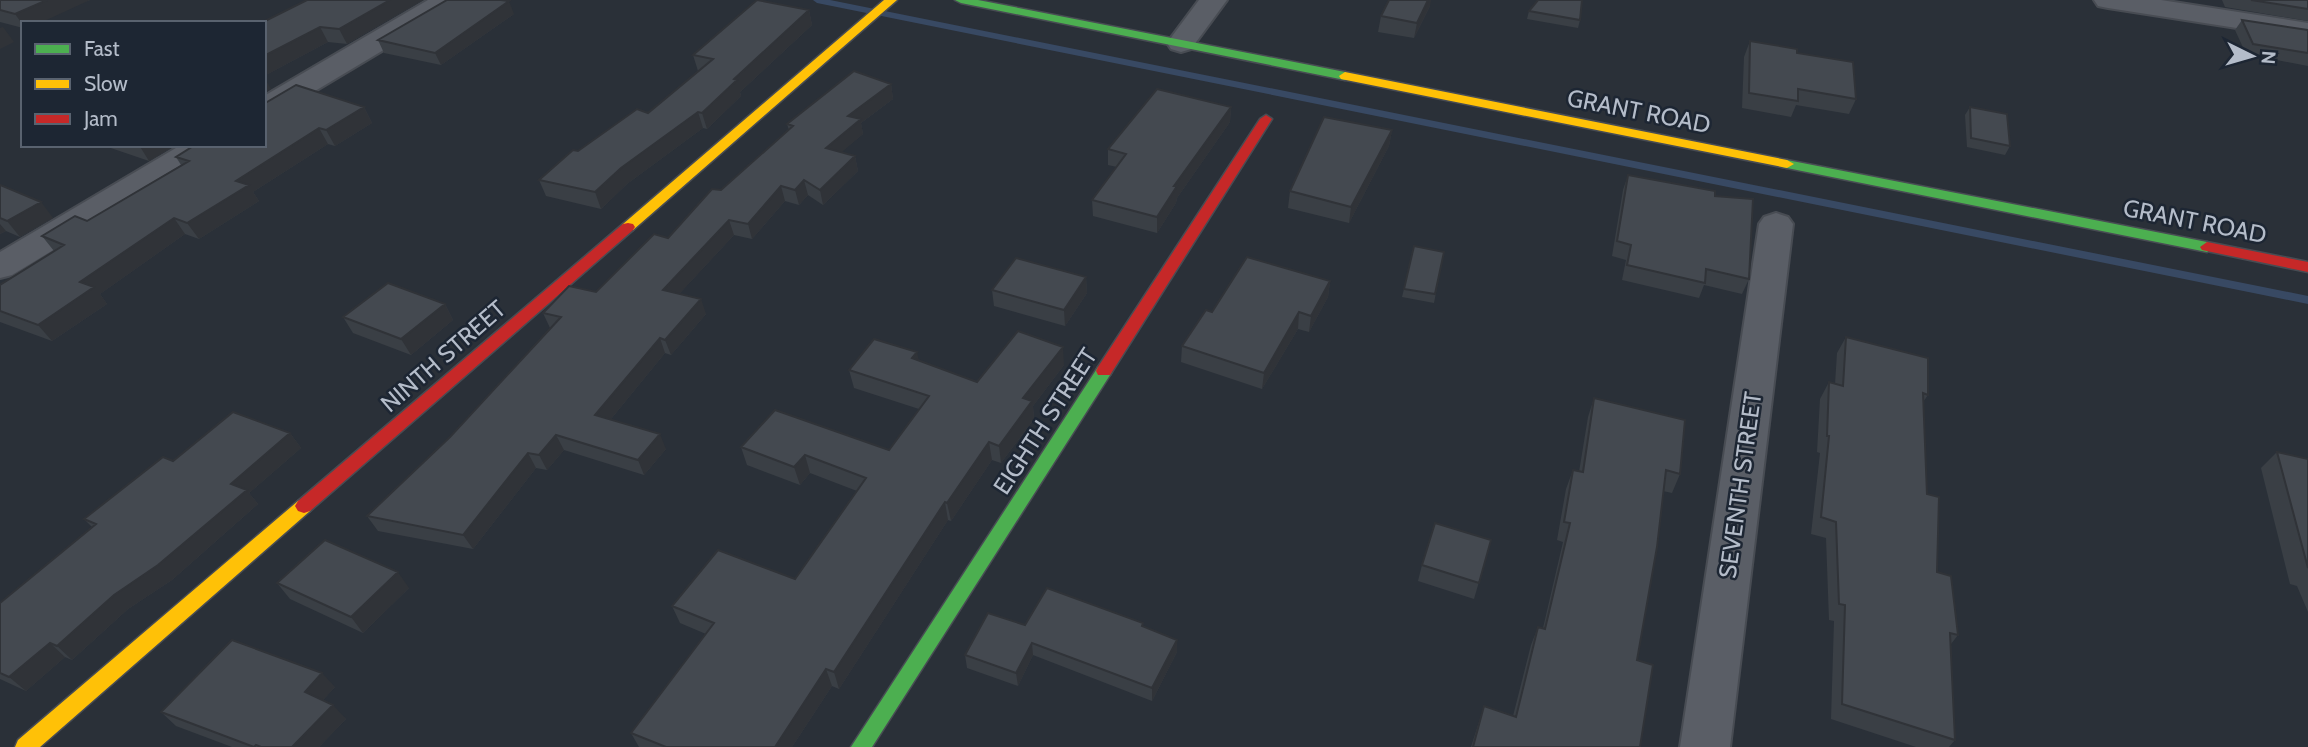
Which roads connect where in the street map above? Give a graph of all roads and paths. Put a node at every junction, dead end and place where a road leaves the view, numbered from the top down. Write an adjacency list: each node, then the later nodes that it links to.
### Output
1 (447, 0): 8 (street)
2 (891, 0): 14 (street, NINTH STREET)
3 (961, 0): 7 (street, GRANT ROAD)
4 (1213, 0): 7 (street)
5 (2108, 0): 6 (street)
6 (2308, 31)
7 (1181, 43): 13 (street, GRANT ROAD)
8 (266, 108)
9 (1266, 119): 15 (street, EIGHTH STREET)
10 (201, 147): 12 (street)
11 (1776, 223): 16 (street, SEVENTH STREET)
12 (0, 267)
13 (2308, 267)
14 (25, 747)
15 (861, 747)
16 (1705, 747)

